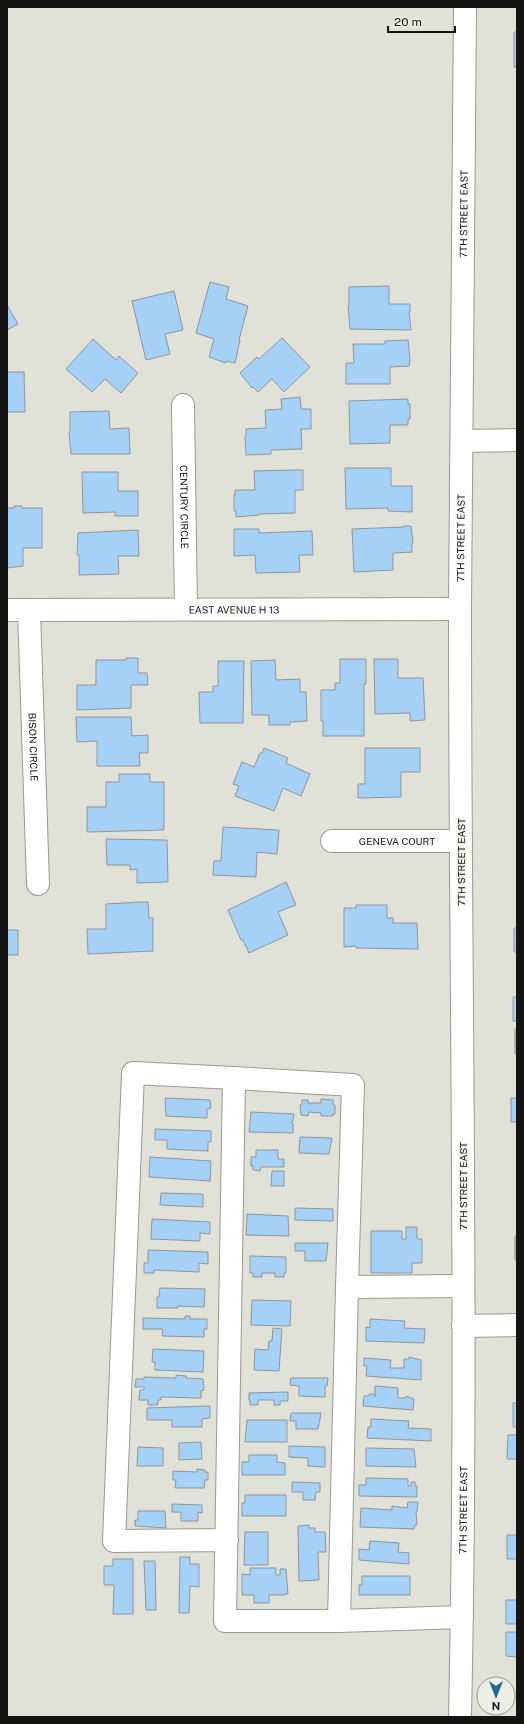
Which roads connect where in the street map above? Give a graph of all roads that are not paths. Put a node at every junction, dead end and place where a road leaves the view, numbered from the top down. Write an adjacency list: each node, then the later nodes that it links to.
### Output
1 (465, 7): 4 (street, 7TH STREET EAST)
2 (183, 405): 5 (street, CENTURY CIRCLE)
3 (517, 440): 4 (street)
4 (462, 441): 6 (street, 7TH STREET EAST)
5 (186, 609): 6 (street, EAST AVENUE H 13); 8 (street, EAST AVENUE H 13)
6 (460, 609): 10 (street, 7TH STREET EAST)
7 (7, 610): 8 (street, EAST AVENUE H 13)
8 (29, 610): 11 (street, BISON CIRCLE)
9 (332, 841): 10 (street, GENEVA COURT)
10 (461, 841): 13 (street, 7TH STREET EAST)
11 (38, 884)
12 (234, 1078): 14 (street); 17 (street); 17 (street)
13 (463, 1286): 14 (street); 16 (street, 7TH STREET EAST)
14 (347, 1287): 19 (street)
15 (517, 1325): 16 (street)
16 (463, 1326): 18 (street, 7TH STREET EAST)
17 (227, 1540): 19 (street)
18 (462, 1617): 19 (street); 20 (street, 7TH STREET EAST)
19 (339, 1621)
20 (460, 1717)

